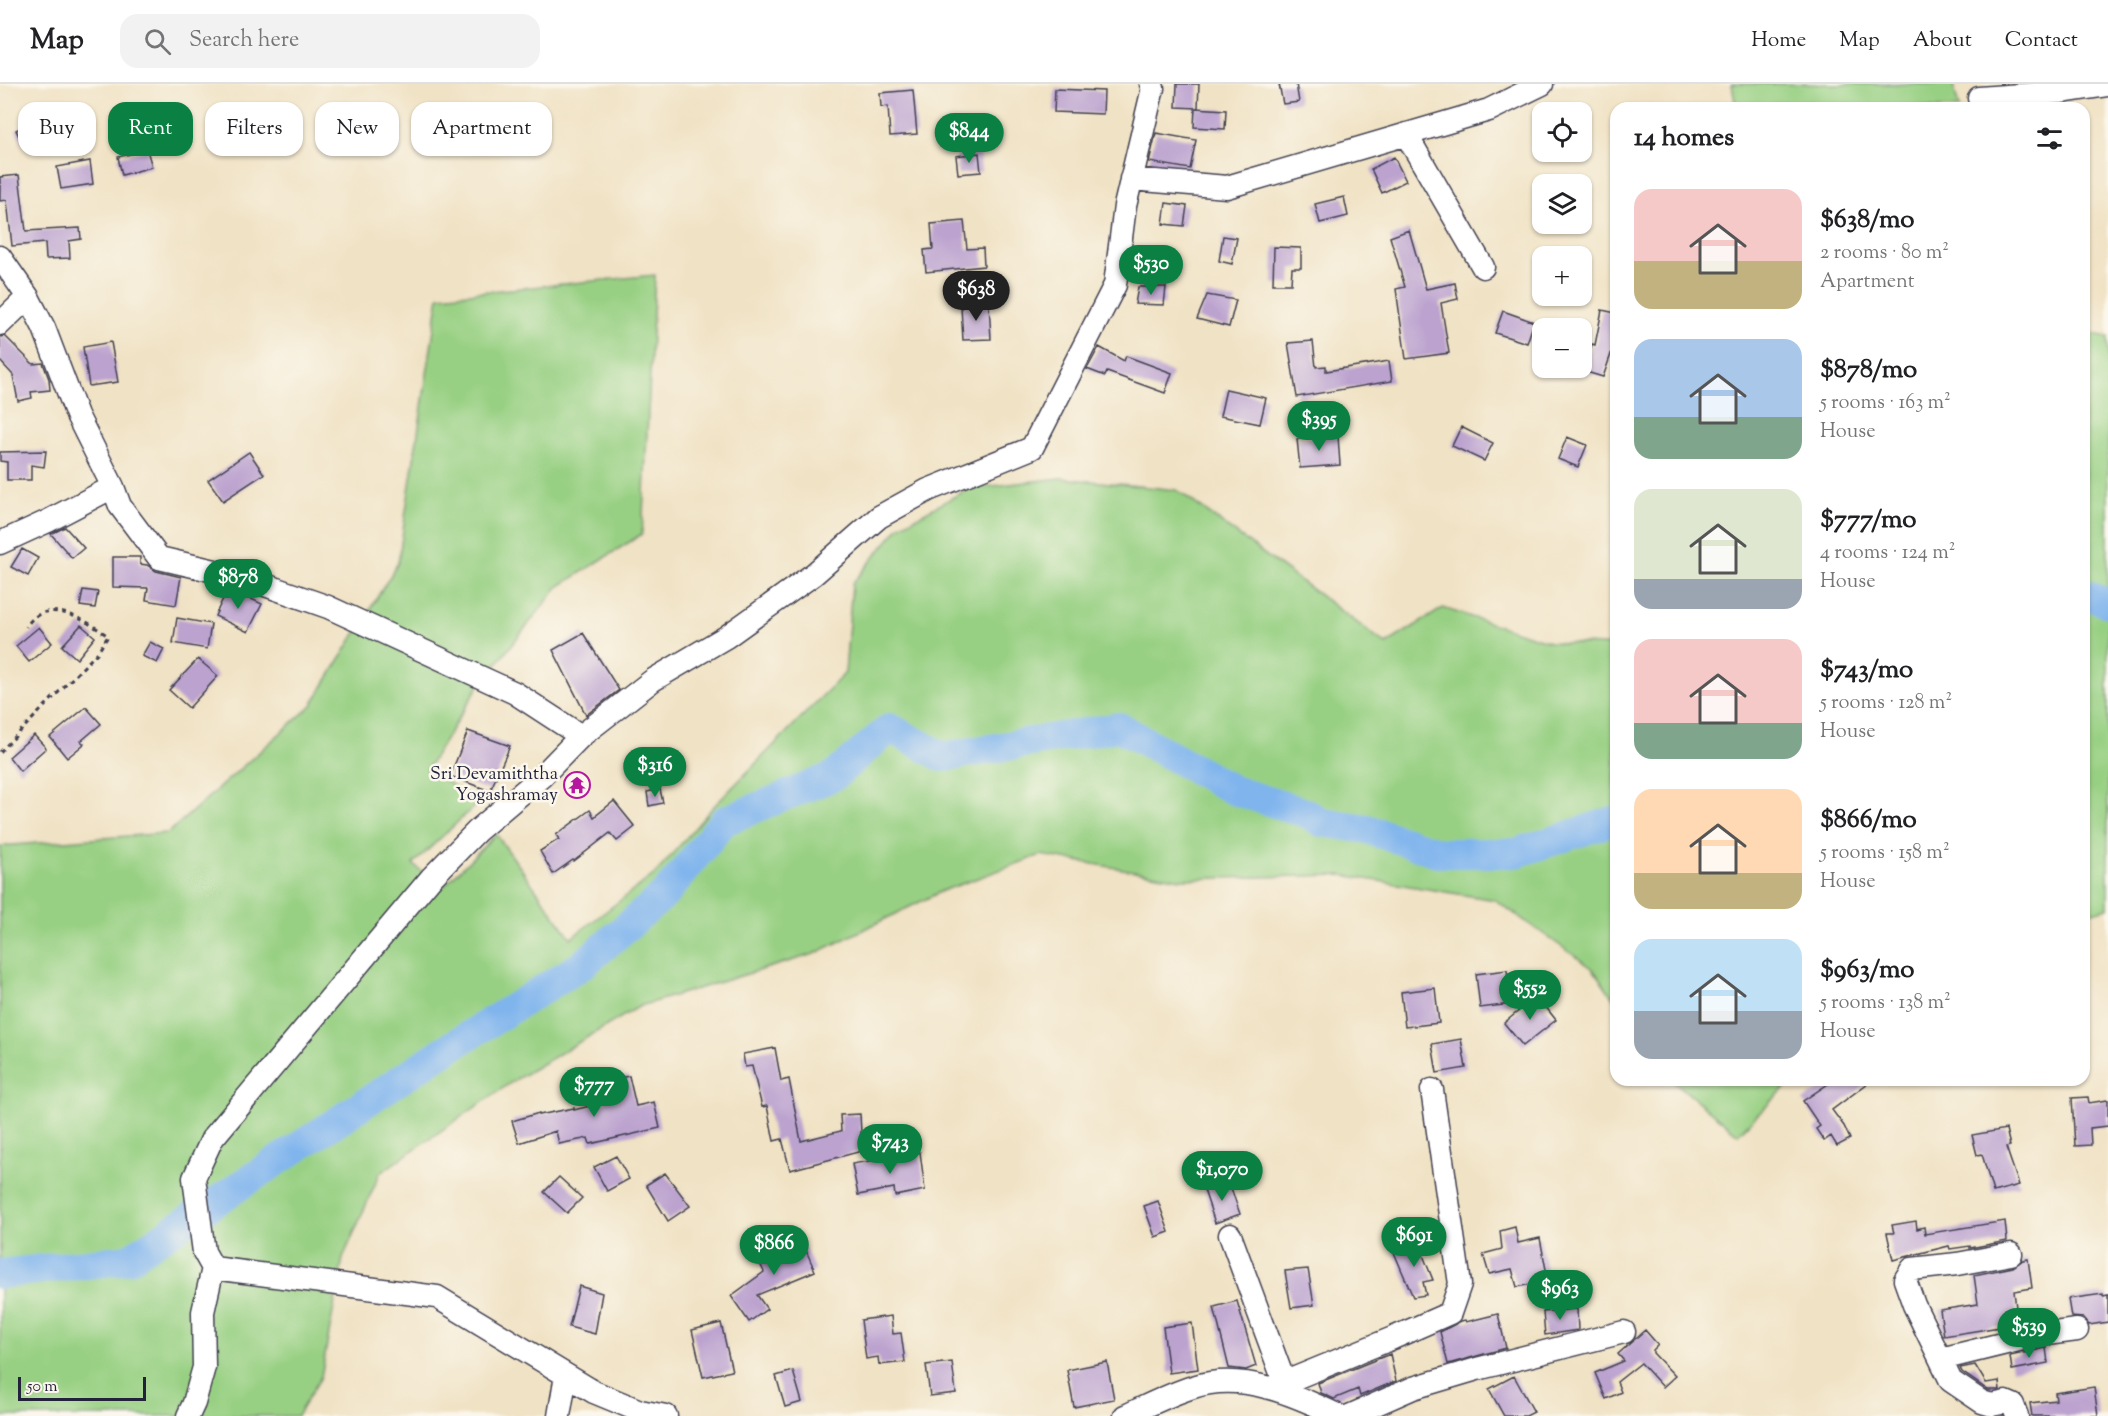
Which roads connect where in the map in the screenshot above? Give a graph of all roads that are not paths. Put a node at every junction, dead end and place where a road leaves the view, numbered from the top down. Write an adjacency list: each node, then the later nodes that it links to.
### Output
1 (1152, 84): 7 (street)
2 (1542, 84): 6 (street)
3 (2108, 85): 4 (street)
4 (2061, 88): 5 (street)
5 (1979, 98)
6 (1406, 134): 7 (street); 9 (street)
7 (1131, 179): 14 (street)
8 (0, 256): 10 (street)
9 (1483, 267)
10 (28, 297): 11 (street); 12 (street)
11 (0, 324)
12 (113, 487): 13 (street); 14 (street)
13 (0, 543)
14 (581, 736): 18 (street)
15 (1432, 1089): 23 (street)
16 (1230, 1235): 23 (street)
17 (2011, 1254): 21 (street)
18 (208, 1260): 22 (street); 24 (street)
19 (2077, 1330): 21 (street)
20 (1624, 1332): 29 (street)
21 (1941, 1359): 30 (street)
22 (566, 1375): 25 (street); 26 (street)
23 (1278, 1386): 27 (street); 28 (street)
24 (188, 1416)
25 (559, 1416)
26 (666, 1416)
27 (1125, 1416)
28 (1340, 1416)
29 (1349, 1416)
30 (2018, 1416)

